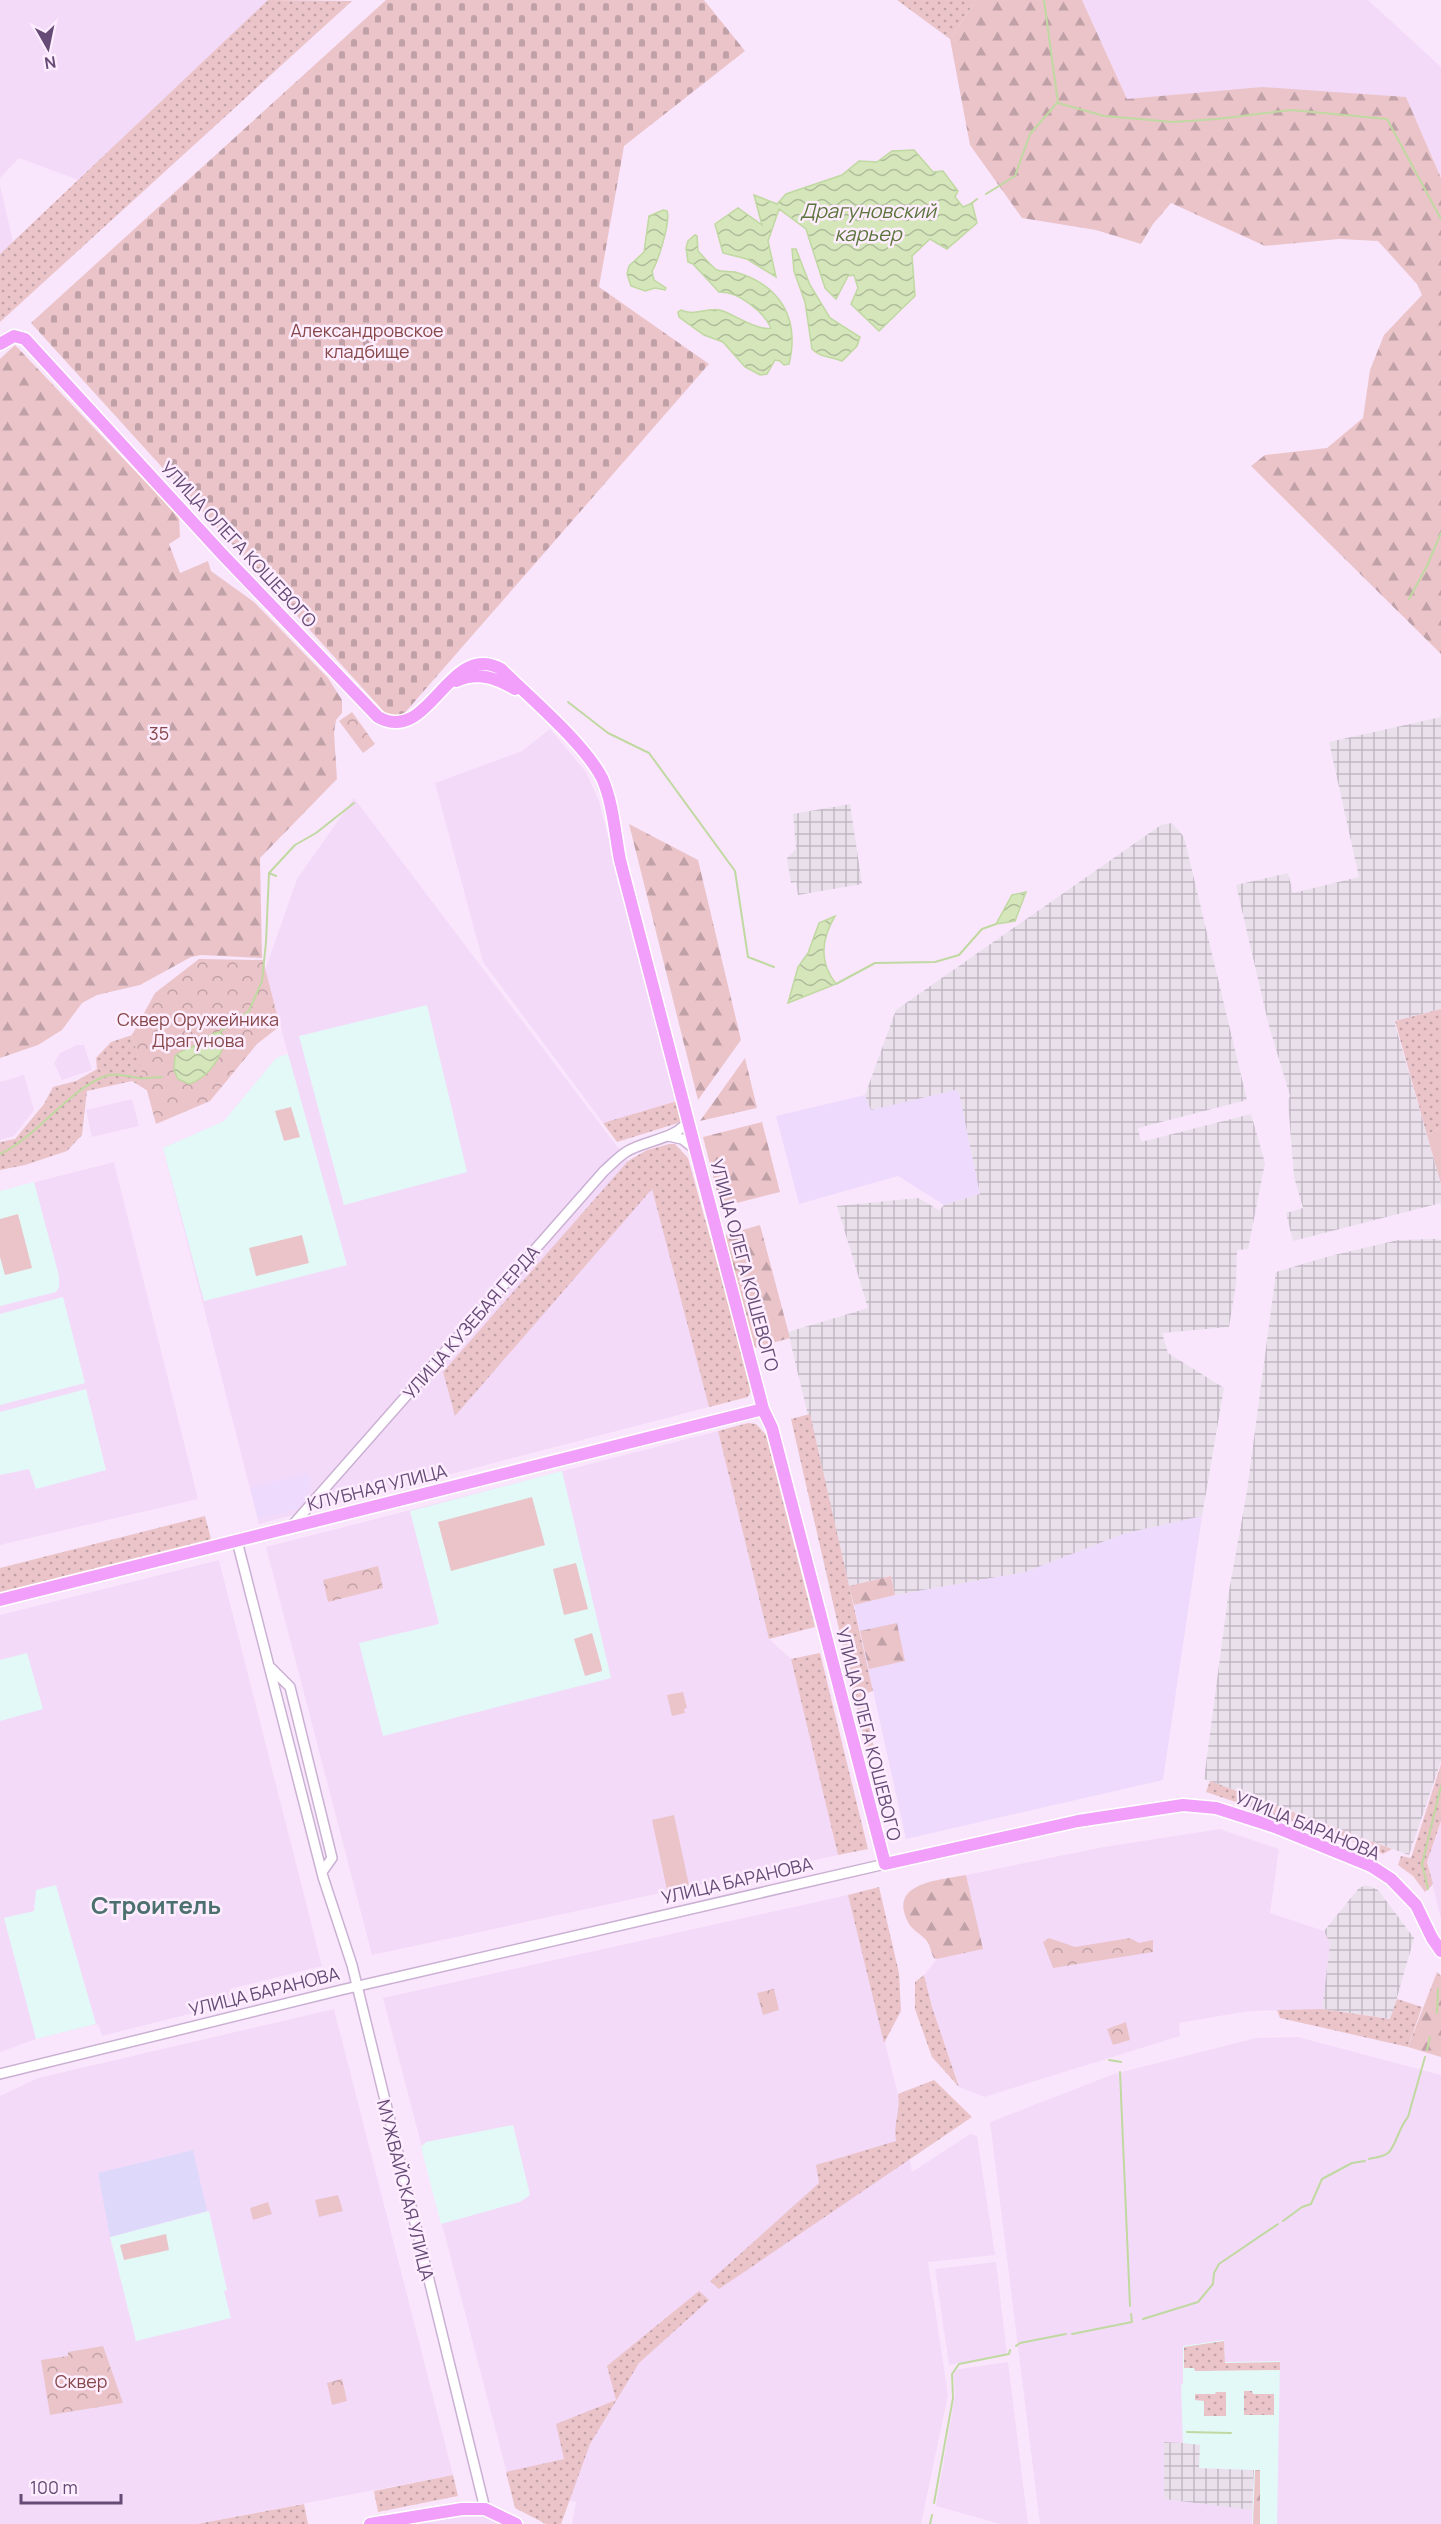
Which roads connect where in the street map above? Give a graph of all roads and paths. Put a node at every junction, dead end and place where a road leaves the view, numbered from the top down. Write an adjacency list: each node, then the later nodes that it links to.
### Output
1 (0, 344): 2 (main road, УЛИЦА ОЛЕГА КОШЕВОГО)
2 (688, 1120): 3 (street, УЛИЦА КУЗЕБАЯ ГЕРДА); 4 (main road, УЛИЦА ОЛЕГА КОШЕВОГО)
3 (666, 1136): 4 (street); 6 (street, УЛИЦА КУЗЕБАЯ ГЕРДА)
4 (696, 1151): 5 (main road, УЛИЦА ОЛЕГА КОШЕВОГО)
5 (763, 1409): 6 (main road, КЛУБНАЯ УЛИЦА); 10 (main road, УЛИЦА ОЛЕГА КОШЕВОГО)
6 (290, 1528): 7 (main road, КЛУБНАЯ УЛИЦА)
7 (237, 1541): 8 (main road, КЛУБНАЯ УЛИЦА); 9 (street, МУЖВАЙСКАЯ УЛИЦА)
8 (0, 1600)
9 (269, 1665): 11 (street, МУЖВАЙСКАЯ УЛИЦА); 11 (street, МУЖВАЙСКАЯ УЛИЦА)
10 (885, 1864): 12 (main road, УЛИЦА БАРАНОВА); 13 (street, УЛИЦА БАРАНОВА)
11 (322, 1872): 13 (street, МУЖВАЙСКАЯ УЛИЦА)
12 (1441, 1951)
13 (357, 1987): 14 (street, УЛИЦА БАРАНОВА); 15 (street, МУЖВАЙСКАЯ УЛИЦА)
14 (0, 2074)
15 (485, 2509): 16 (main road); 17 (main road)
16 (370, 2524)
17 (516, 2524)

